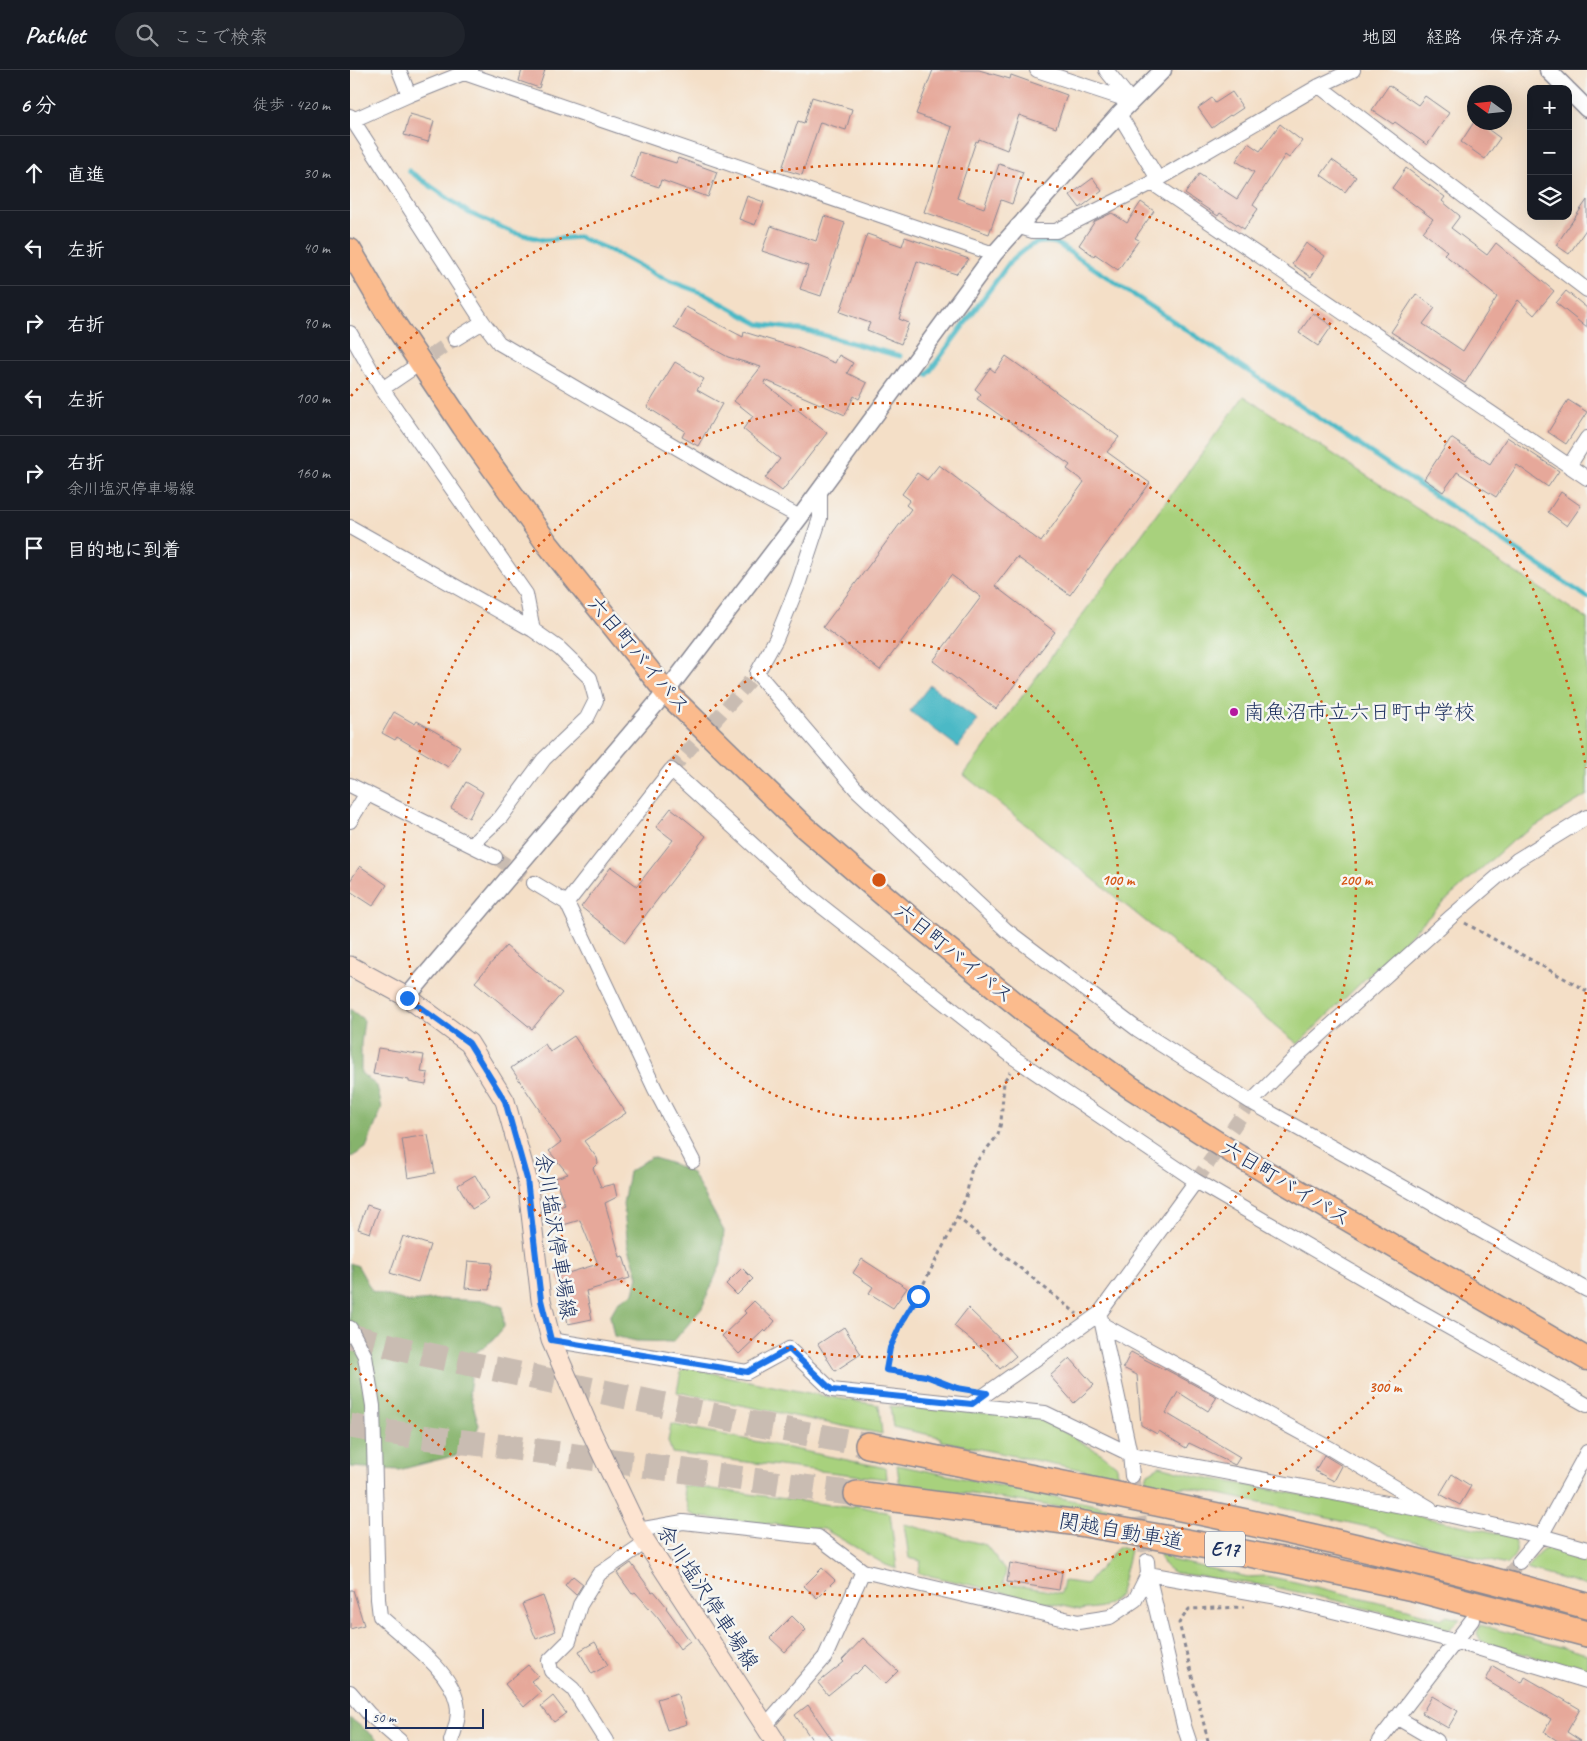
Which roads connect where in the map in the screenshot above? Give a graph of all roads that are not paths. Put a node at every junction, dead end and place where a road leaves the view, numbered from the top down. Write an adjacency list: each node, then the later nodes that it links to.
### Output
1 (399, 70): 11 (street)
2 (1037, 70): 12 (street)
3 (1106, 70): 12 (street)
4 (1163, 70): 12 (street)
5 (1353, 70): 9 (street)
6 (1548, 70): 8 (street)
7 (468, 72): 11 (street); 19 (street)
8 (1564, 85)
9 (1319, 86): 16 (street); 20 (street)
10 (1572, 93): 13 (street)
11 (409, 95): 15 (street)
12 (1131, 101): 14 (street)
13 (1587, 109)
14 (1119, 114): 16 (street); 17 (street)
15 (351, 118): 21 (street)
16 (1155, 181): 17 (street); 27 (street)
17 (1017, 226): 19 (street)
18 (350, 250): 33 (highway, 六日町バイパス)
19 (994, 254): 29 (street)
20 (1587, 290)
21 (484, 322): 23 (street); 30 (street)
22 (350, 334): 25 (street)
23 (455, 339)
24 (413, 368): 25 (street)
25 (382, 389): 32 (street)
26 (1587, 438): 27 (street)
27 (1569, 466): 28 (street)
28 (1587, 478)
29 (820, 490): 30 (street); 44 (street)
30 (800, 517): 33 (street)
31 (350, 527): 32 (street)
32 (533, 630): 38 (street)
33 (666, 692): 43 (street); 51 (highway, 六日町バイパス)
34 (350, 785): 35 (street)
35 (367, 793): 37 (street); 38 (street)
36 (1587, 817): 44 (street)
37 (350, 821)
38 (471, 845): 39 (street)
39 (495, 857)
40 (534, 884): 41 (street)
41 (567, 903): 45 (street); 46 (street)
42 (350, 966): 43 (main road, 余川塩沢停車場線)
43 (407, 998): 50 (main road, 余川塩沢停車場線)
44 (1251, 1102): 47 (street)
45 (693, 1161)
46 (1196, 1181): 48 (street); 53 (street)
47 (1587, 1290)
48 (1101, 1320): 52 (street); 56 (street); 59 (street)
49 (350, 1328): 75 (street)
50 (551, 1340): 52 (street); 60 (main road, 余川塩沢停車場線)
51 (1587, 1359)
52 (972, 1404): 56 (street)
53 (1587, 1405)
54 (868, 1445): 66 (highway, 関越自動車道 / E17)
55 (1587, 1452): 61 (street)
56 (1130, 1454): 57 (street); 59 (street)
57 (1132, 1476)
58 (857, 1494): 68 (highway, 関越自動車道 / E17)
59 (1439, 1513): 61 (street)
60 (642, 1536): 65 (street); 73 (main road, 余川塩沢停車場線); 76 (street)
61 (1541, 1536): 62 (street); 63 (street)
62 (1587, 1549)
63 (1519, 1562)
64 (1147, 1567): 65 (street); 69 (street); 77 (street)
65 (863, 1571): 73 (street)
66 (1587, 1606)
67 (1472, 1620): 69 (street)
68 (1587, 1634)
69 (1454, 1642): 70 (street); 72 (street)
70 (1587, 1681)
71 (350, 1692): 74 (street)
72 (1396, 1717): 78 (street); 79 (street)
73 (770, 1736)
74 (400, 1741)
75 (451, 1741)
76 (606, 1741)
77 (1189, 1741)
78 (1379, 1741)
79 (1437, 1741)

